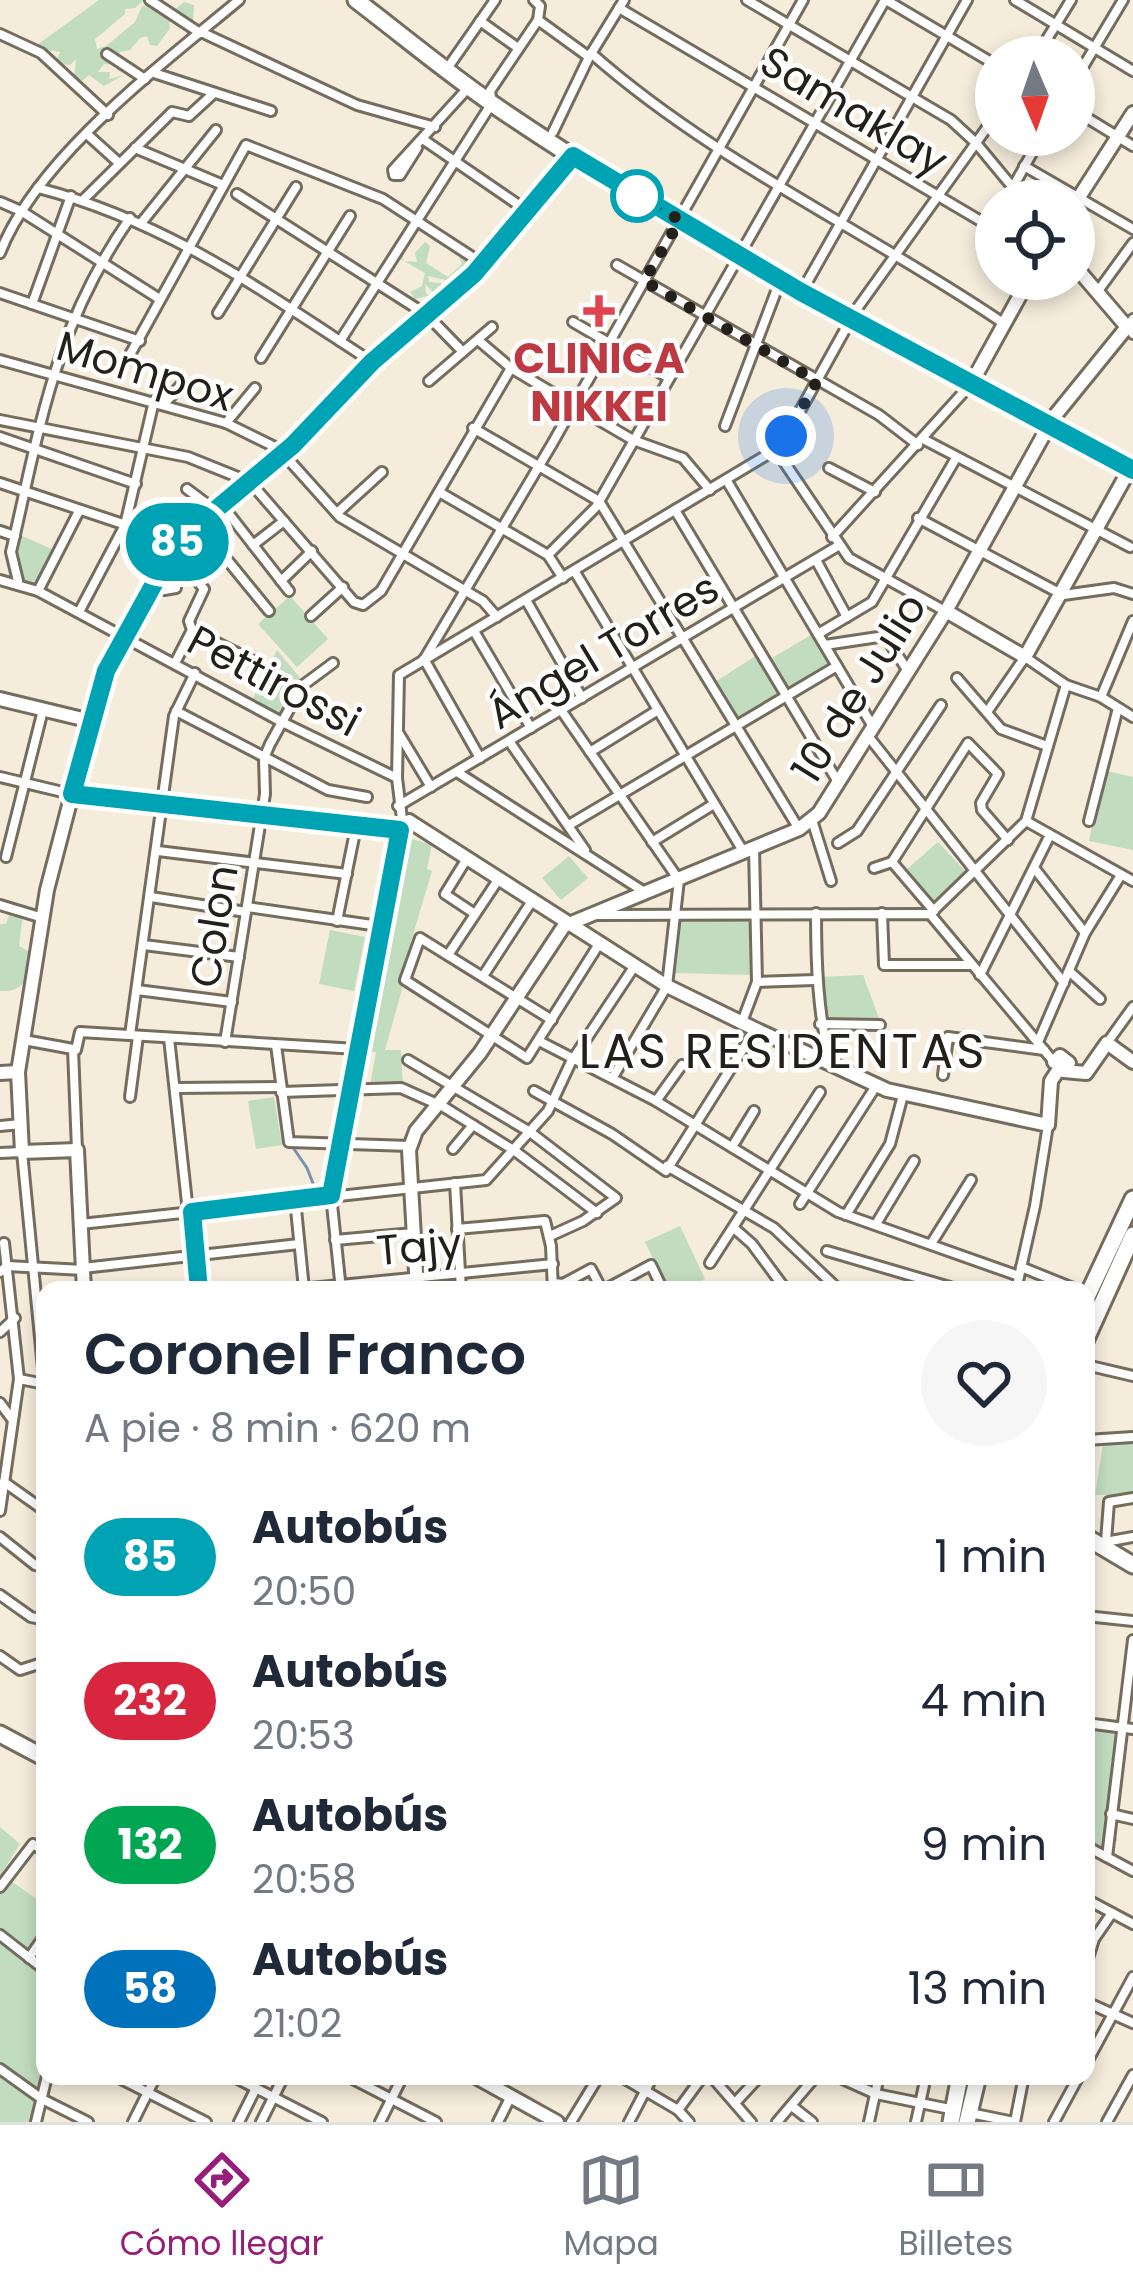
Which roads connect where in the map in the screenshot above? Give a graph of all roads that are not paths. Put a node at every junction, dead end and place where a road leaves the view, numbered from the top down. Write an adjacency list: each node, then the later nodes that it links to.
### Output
1 (150, 0): 19 (street)
2 (239, 0): 19 (street)
3 (356, 0): 33 (highway)
4 (372, 0): 30 (highway)
5 (495, 0): 16 (street)
6 (535, 0): 15 (street)
7 (747, 0): 18 (street)
8 (803, 0): 18 (street)
9 (886, 0): 23 (street); 29 (street)
10 (967, 0): 23 (street)
11 (1015, 0): 17 (street)
12 (1070, 0): 17 (street)
13 (1124, 0): 24 (street)
14 (621, 4): 28 (street); 34 (street, Samaklay)
15 (538, 20): 25 (street); 28 (street)
16 (480, 21): 25 (street); 30 (street)
17 (1057, 24): 21 (street); 22 (street)
18 (788, 25): 29 (street); 34 (street)
19 (200, 33): 32 (street); 43 (street)
20 (0, 34): 40 (street)
21 (1049, 36)
22 (1077, 36)
23 (949, 37): 26 (street); 36 (street)
24 (1095, 47): 31 (street)
25 (518, 49): 37 (street)
26 (975, 52)
27 (107, 54): 32 (street)
28 (590, 55): 45 (street); 52 (street)
29 (850, 62): 36 (street); 41 (street)
30 (451, 63): 37 (highway)
31 (1133, 70)
32 (149, 76): 35 (street); 40 (street)
33 (469, 87): 37 (highway); 43 (street)
34 (754, 87): 41 (street, Samaklay); 52 (street)
35 (214, 93): 38 (street); 51 (street)
36 (913, 96): 48 (street); 56 (street)
37 (491, 97): 45 (highway); 53 (highway); 57 (street)
38 (271, 111)
39 (1133, 113): 47 (main road)
40 (108, 115): 46 (street)
41 (814, 123): 56 (street, Samaklay); 65 (street)
42 (1095, 123): 47 (street)
43 (435, 127): 57 (street)
44 (216, 130): 60 (street)
45 (554, 132): 78 (highway)
46 (88, 135): 58 (street); 68 (street)
47 (1117, 137): 50 (street); 64 (main road)
48 (975, 142)
49 (975, 144): 71 (street)
50 (1133, 146)
51 (134, 148): 58 (street); 60 (street)
52 (718, 148): 65 (street); 78 (street)
53 (573, 156): 76 (main road); 78 (highway)
54 (987, 156): 61 (street)
55 (1030, 156): 59 (street)
56 (877, 158): 71 (street, Samaklay); 83 (street)
57 (454, 162): 76 (street); 82 (street)
58 (118, 163): 72 (street)
59 (1024, 166): 62 (street); 63 (street)
60 (188, 169): 66 (street); 84 (street)
61 (1007, 180)
62 (1017, 180)
63 (1045, 180)
64 (1089, 180)
65 (779, 184): 83 (street); 90 (street)
66 (223, 185): 82 (street); 88 (street)
67 (296, 187): 80 (street)
68 (38, 188): 70 (street); 75 (street)
69 (237, 194): 80 (street)
70 (71, 196): 72 (street); 86 (street)
71 (937, 196): 81 (street, Samaklay); 91 (street)
72 (83, 200): 79 (street)
73 (0, 202): 75 (street)
74 (1095, 210): 85 (street)
75 (20, 211): 86 (street); 92 (street)
76 (527, 211): 94 (main road)
77 (350, 216): 89 (street)
78 (682, 217): 90 (highway); 99 (street)
79 (130, 218): 84 (street); 93 (street)
80 (278, 218): 89 (street); 96 (street)
81 (975, 218)
82 (418, 220): 94 (street); 98 (street)
83 (841, 221): 91 (street); 100 (street)
84 (142, 222): 88 (street)
85 (1133, 229)
86 (56, 233): 93 (street); 105 (street)
87 (1133, 243): 101 (street)
88 (190, 246): 96 (street); 103 (street)
89 (328, 250): 98 (street); 106 (street)
90 (741, 253): 97 (highway); 100 (highway); 110 (street)
91 (896, 253): 109 (street); 113 (street)
92 (0, 254)
93 (100, 261): 103 (street); 111 (street)
94 (483, 264): 108 (main road)
95 (617, 265): 99 (street)
96 (241, 277): 106 (street); 107 (street)
97 (781, 280): 109 (highway); 120 (street)
98 (378, 281): 108 (street); 118 (street)
99 (644, 281): 110 (street); 119 (street)
100 (806, 284): 109 (highway)
101 (1096, 292): 114 (main road)
102 (0, 293): 105 (street)
103 (158, 298): 117 (street)
104 (1017, 300): 113 (main road)
105 (32, 304): 111 (street)
106 (291, 309): 118 (street); 122 (street)
107 (218, 313)
108 (427, 315): 121 (street); 125 (main road)
109 (854, 315): 129 (highway); 131 (street)
110 (705, 316): 120 (street); 128 (street)
111 (74, 319): 117 (street); 127 (street)
112 (573, 322): 119 (street)
113 (1003, 323): 129 (main road)
114 (1131, 326): 137 (main road, 10 de Julio)
115 (492, 327): 116 (street)
116 (478, 340): 121 (street); 126 (street)
117 (140, 341): 124 (street)
118 (340, 341): 125 (street)
119 (607, 342): 128 (street); 135 (street)
120 (757, 346): 131 (street); 139 (street)
121 (463, 352): 130 (street)
122 (261, 358)
123 (0, 361): 127 (street, Mompox)
124 (127, 361)
125 (372, 362): 148 (main road)
126 (511, 368): 135 (street); 141 (street)
127 (52, 374): 134 (street, Mompox); 140 (street)
128 (669, 378): 143 (street)
129 (973, 380): 137 (highway); 144 (street, Ángel Torres)
130 (429, 381)
131 (817, 381): 144 (street); 147 (street)
132 (182, 384): 134 (street)
133 (254, 388): 138 (street)
134 (159, 402): 138 (street, Mompox); 146 (street)
135 (573, 405): 143 (street); 150 (street)
136 (0, 420): 140 (street)
137 (1051, 422): 151 (highway); 158 (main road, 10 de Julio)
138 (226, 423): 148 (street, Mompox)
139 (725, 426)
140 (39, 427): 145 (street); 146 (street)
141 (472, 428): 150 (street); 162 (street)
142 (0, 437): 145 (street)
143 (634, 440): 160 (street); 164 (street)
144 (921, 442): 149 (street); 163 (street, Ángel Torres)
145 (35, 449): 157 (street); 161 (street)
146 (144, 449): 155 (street); 157 (street)
147 (776, 451): 156 (street); 178 (street)
148 (283, 454): 155 (main road); 168 (street, Mompox)
149 (956, 458): 158 (street); 169 (street)
150 (538, 466): 164 (street); 173 (street)
151 (1132, 466): 174 (main road)
152 (830, 468): 163 (street)
153 (382, 472): 168 (street)
154 (0, 482): 161 (street)
155 (250, 482): 165 (main road); 170 (street)
156 (727, 482): 160 (street); 189 (street)
157 (136, 484): 172 (street)
158 (1015, 487): 174 (street); 182 (main road, 10 de Julio)
159 (187, 489): 165 (street)
160 (711, 490): 166 (street)
161 (26, 492): 167 (street); 176 (street)
162 (439, 492): 173 (street); 184 (street)
163 (875, 492): 178 (street, Ángel Torres)
164 (599, 501): 177 (street); 185 (street)
165 (218, 507): 171 (main road); 179 (street)
166 (675, 510): 177 (street); 203 (street)
167 (79, 511): 172 (street); 198 (street)
168 (337, 513): 184 (street, Mompox)
169 (918, 518): 182 (street); 190 (street)
170 (284, 521): 179 (street); 183 (street)
171 (198, 524): 180 (main road); 204 (street)
172 (124, 525): 180 (street); 206 (street)
173 (501, 529): 185 (street); 197 (street)
174 (1093, 529): 181 (street); 200 (main road)
175 (0, 530): 176 (street)
176 (15, 536): 193 (street)
177 (626, 541): 187 (street); 215 (street)
178 (835, 542): 186 (street, Ángel Torres); 190 (street)
179 (254, 545): 192 (street)
180 (174, 546): 194 (main road); 211 (street)
181 (1130, 548)
182 (980, 550): 200 (street); 205 (main road, 10 de Julio)
183 (312, 551): 192 (street); 195 (street)
184 (404, 553): 195 (street); 197 (street, Mompox)
185 (548, 555): 188 (street)
186 (815, 560): 189 (street, Ángel Torres); 209 (street)
187 (574, 572): 188 (street); 223 (street)
188 (563, 578): 202 (street)
189 (785, 578): 203 (street, Ángel Torres); 213 (street)
190 (884, 579): 205 (street); 209 (street)
191 (0, 580): 193 (street, Pettirossi)
192 (281, 581): 199 (street)
193 (19, 583): 198 (street, Pettirossi)
194 (153, 584): 196 (street); 214 (main road)
195 (343, 587): 207 (street)
196 (176, 588)
197 (464, 590): 208 (street, Mompox); 218 (street)
198 (38, 591): 206 (street, Pettirossi)
199 (289, 591)
200 (1059, 593): 201 (street); 217 (main road)
201 (1133, 594)
202 (526, 600): 208 (street); 230 (street)
203 (734, 608): 215 (street, Ángel Torres); 228 (street)
204 (269, 611)
205 (946, 611): 217 (main road); 224 (main road, 10 de Julio)
206 (79, 612): 214 (street, Pettirossi)
207 (311, 616)
208 (497, 617): 212 (street)
209 (847, 617): 213 (street)
210 (1133, 621): 229 (street)
211 (192, 630): 219 (street); 221 (street)
212 (474, 631): 218 (street); 244 (street)
213 (818, 634): 216 (street)
214 (124, 637): 219 (street, Pettirossi); 240 (main road)
215 (683, 638): 223 (street, Ángel Torres); 242 (street)
216 (825, 646): 222 (street); 224 (street)
217 (1025, 656): 227 (street); 238 (street)
218 (424, 659): 243 (street); 251 (street)
219 (176, 663): 225 (street, Pettirossi)
220 (333, 663): 241 (street, Colon)
221 (260, 664)
222 (838, 666): 228 (street); 245 (street)
223 (633, 668): 230 (street, Ángel Torres); 236 (street)
224 (908, 671): 245 (main road, 10 de Julio)
225 (195, 674): 237 (street); 241 (street, Pettirossi)
226 (956, 678): 238 (street)
227 (1066, 686): 229 (street); 247 (street)
228 (786, 697): 242 (street); 256 (street)
229 (1101, 697): 233 (street)
230 (582, 698): 235 (street, Ángel Torres)
231 (0, 699): 234 (main road)
232 (941, 705): 253 (street)
233 (1118, 708): 239 (street); 268 (street)
234 (43, 710): 240 (main road); 257 (street)
235 (561, 710): 244 (street, Ángel Torres); 248 (street)
236 (658, 710): 248 (street); 249 (street)
237 (176, 711): 250 (street); 263 (street)
238 (987, 712): 247 (street)
239 (1133, 717)
240 (91, 721): 259 (main road)
241 (282, 722): 250 (street, Colon); 255 (street, Pettirossi)
242 (737, 727): 249 (street); 272 (street)
243 (396, 728): 255 (street); 258 (street)
244 (531, 728): 246 (street, Ángel Torres)
245 (868, 733): 253 (street); 256 (main road, 10 de Julio)
246 (509, 741): 251 (street, Ángel Torres); 270 (street)
247 (1047, 746): 267 (street)
248 (590, 752): 260 (street)
249 (686, 756): 260 (street); 262 (street)
250 (264, 758): 261 (street); 265 (street, Colon)
251 (480, 758): 252 (street, Ángel Torres)
252 (457, 772): 258 (street, Ángel Torres); 279 (street)
253 (895, 773): 264 (street); 276 (street)
254 (0, 777): 257 (street)
255 (397, 778): 269 (street)
256 (838, 783): 266 (main road, 10 de Julio)
257 (24, 784): 259 (street); 280 (street)
258 (431, 787): 269 (street, Ángel Torres)
259 (72, 794): 263 (main road); 306 (main road)
260 (620, 795): 270 (street); 275 (street)
261 (368, 797)
262 (714, 804): 275 (street); 277 (street)
263 (164, 805): 265 (main road); 278 (street)
264 (924, 810): 274 (street); 283 (street); 286 (street)
265 (261, 818): 271 (main road); 282 (street, Colon)
266 (812, 820): 272 (main road, 10 de Julio); 291 (street)
267 (1026, 821): 273 (street); 274 (street)
268 (1089, 821)
269 (402, 822): 271 (main road); 281 (main road); 308 (street)
270 (568, 824): 279 (street)
271 (356, 826): 287 (street)
272 (799, 829): 277 (main road, 10 de Julio)
273 (1050, 835): 285 (street); 288 (street)
274 (1008, 840): 286 (street)
275 (652, 842): 290 (street)
276 (838, 843)
277 (749, 850): 290 (main road, 10 de Julio); 303 (street)
278 (158, 851): 282 (street); 294 (street)
279 (590, 856): 293 (street)
280 (6, 857)
281 (466, 860): 289 (main road); 301 (street)
282 (254, 862): 287 (street); 297 (street, Colon)
283 (892, 862): 284 (street); 300 (street)
284 (874, 868)
285 (1035, 869): 305 (street); 310 (street)
286 (975, 873): 300 (street); 305 (street)
287 (346, 874): 307 (street)
288 (1121, 875): 292 (street); 310 (street)
289 (498, 880): 295 (main road); 301 (street)
290 (679, 880): 293 (main road, 10 de Julio); 302 (street)
291 (831, 880)
292 (1133, 881)
293 (647, 894): 304 (main road, 10 de Julio)
294 (151, 898): 297 (street); 312 (street)
295 (532, 901): 309 (main road); 318 (street)
296 (0, 904): 306 (street)
297 (247, 910): 307 (street); 314 (street, Colon)
298 (816, 913): 299 (street); 303 (street); 320 (street)
299 (882, 913): 300 (street); 315 (street)
300 (932, 913): 315 (street)
301 (475, 914): 313 (street)
302 (676, 914): 303 (street); 304 (street); 323 (street)
303 (758, 914): 321 (street)
304 (597, 915): 309 (main road, 10 de Julio)
305 (1010, 916): 319 (street); 322 (street)
306 (44, 918): 337 (main road)
307 (337, 921): 308 (street)
308 (380, 926): 344 (street)
309 (568, 926): 311 (main road); 325 (main road)
310 (1085, 933): 317 (street)
311 (599, 944): 316 (main road); 329 (street)
312 (144, 945): 314 (street); 324 (street)
313 (448, 955): 318 (street); 334 (street)
314 (239, 957): 327 (street, Colon)
315 (972, 965): 319 (street)
316 (634, 967): 323 (main road); 345 (street)
317 (1070, 971): 322 (street); 326 (street)
318 (483, 976): 325 (street)
319 (980, 976): 342 (street)
320 (816, 980): 321 (street); 331 (street)
321 (757, 982): 330 (street)
322 (1064, 983): 342 (street)
323 (667, 986): 330 (main road); 354 (street)
324 (137, 990): 327 (street); 335 (street)
325 (518, 999): 329 (street); 334 (main road)
326 (1100, 999)
327 (232, 1002): 339 (street, Colon)
328 (1133, 1007): 340 (street)
329 (552, 1020): 338 (street)
330 (742, 1022): 333 (main road)
331 (820, 1024): 332 (street); 348 (street)
332 (880, 1024)
333 (755, 1029): 348 (main road); 369 (street)
334 (493, 1035): 338 (street); 355 (main road)
335 (134, 1036): 336 (street); 343 (street); 363 (street)
336 (169, 1038): 339 (street); 357 (street)
337 (24, 1040): 343 (street); 351 (main road)
338 (539, 1041): 345 (street)
339 (225, 1042): 341 (street)
340 (1107, 1042): 347 (main road); 350 (main road)
341 (276, 1045): 344 (street); 358 (street)
342 (1041, 1046): 350 (street); 353 (street)
343 (73, 1049): 378 (street)
344 (357, 1049): 359 (street)
345 (573, 1058): 354 (street); 364 (street)
346 (408, 1060): 355 (street)
347 (1133, 1062)
348 (830, 1064): 356 (main road)
349 (682, 1065): 365 (street)
350 (1064, 1066): 371 (main road)
351 (18, 1072): 352 (main road); 368 (main road)
352 (0, 1073)
353 (943, 1075)
354 (613, 1077): 365 (street)
355 (454, 1084): 366 (main road); 373 (street)
356 (877, 1085): 362 (main road); 388 (street)
357 (175, 1088): 358 (street); 394 (street)
358 (281, 1090): 359 (street); 374 (street)
359 (350, 1090): 366 (street); 374 (street)
360 (533, 1091): 364 (street)
361 (820, 1092): 384 (street)
362 (903, 1095): 371 (main road); 396 (street)
363 (130, 1096)
364 (553, 1101): 373 (street); 383 (street)
365 (656, 1101): 369 (street)
366 (439, 1104): 370 (street); 375 (main road)
367 (754, 1111): 376 (street)
368 (20, 1124): 372 (street); 380 (main road)
369 (696, 1124): 376 (street); 383 (street)
370 (473, 1125): 377 (street); 379 (street)
371 (1048, 1125): 415 (street)
372 (0, 1126)
373 (530, 1132): 379 (street); 395 (street)
374 (340, 1144): 375 (street); 389 (street)
375 (410, 1146): 387 (main road)
376 (732, 1147): 384 (street)
377 (453, 1149)
378 (77, 1150): 380 (main road); 397 (main road)
379 (514, 1151): 386 (street); 395 (street)
380 (22, 1152): 381 (street); 412 (street)
381 (0, 1153)
382 (914, 1161): 398 (street)
383 (667, 1168): 393 (street)
384 (769, 1169): 388 (street); 393 (street)
385 (971, 1180): 407 (street)
386 (455, 1183): 387 (street); 399 (street)
387 (411, 1187): 389 (street); 401 (main road)
388 (807, 1193): 392 (street); 396 (street)
389 (331, 1195): 390 (street); 404 (street)
390 (295, 1199): 394 (street); 406 (street)
391 (1133, 1199): 436 (highway)
392 (800, 1204)
393 (743, 1211): 400 (street); 431 (street)
394 (190, 1212): 397 (street); 409 (street)
395 (597, 1213): 403 (street)
396 (847, 1215): 398 (street)
397 (81, 1224): 414 (main road)
398 (876, 1224): 407 (street)
399 (457, 1229): 403 (street); 416 (street)
400 (735, 1229): 411 (street); 430 (street)
401 (414, 1233): 404 (street); 422 (main road)
402 (1133, 1235): 439 (highway)
403 (550, 1236): 410 (street)
404 (334, 1240): 421 (street)
405 (4, 1243): 413 (street)
406 (299, 1244): 409 (street); 420 (street)
407 (931, 1244): 415 (street)
408 (827, 1251): 417 (street)
409 (196, 1254): 414 (street); 419 (street)
410 (553, 1264): 416 (street, Tajy); 425 (street)
411 (710, 1264)
412 (32, 1266): 413 (street); 414 (street); 437 (street)
413 (3, 1269): 438 (street)
414 (84, 1269): 418 (main road)
415 (1020, 1271): 434 (street); 435 (street)
416 (460, 1273): 423 (street, Tajy); 424 (street)
417 (916, 1277): 432 (street); 433 (street)
418 (84, 1281)
419 (198, 1281)
420 (303, 1281)
421 (339, 1281)
422 (417, 1281)
423 (426, 1281)
424 (460, 1281)
425 (553, 1281)
426 (569, 1281): 427 (street)
427 (598, 1281)
428 (620, 1281): 429 (street)
429 (659, 1281)
430 (779, 1281)
431 (829, 1281)
432 (915, 1281)
433 (930, 1281)
434 (1018, 1281)
435 (1048, 1281)
436 (1091, 1281)
437 (36, 1303)
438 (15, 1318): 440 (street); 443 (street)
439 (1095, 1319)
440 (0, 1332)
441 (1095, 1367): 442 (street)
442 (1133, 1376)
443 (20, 1379): 444 (street); 446 (street)
444 (36, 1383)
445 (0, 1403): 446 (street)
446 (13, 1420): 449 (street)
447 (1133, 1437): 448 (street)
448 (1095, 1439)
449 (4, 1455): 450 (street)
450 (4, 1482): 452 (street); 453 (street)
451 (1133, 1498): 456 (street)
452 (36, 1505)
453 (0, 1511)
454 (1133, 1537): 457 (street)
455 (0, 1538): 459 (street)
456 (1095, 1539)
457 (1095, 1542)
458 (1095, 1543): 460 (highway)
459 (36, 1565)
460 (1133, 1568)
461 (0, 1594): 462 (street)
462 (36, 1618)
463 (1095, 1618): 464 (street)
464 (1133, 1622)
465 (1133, 1640): 469 (street)
466 (0, 1656): 467 (street)
467 (36, 1665)
468 (1095, 1724): 469 (street)
469 (1128, 1728): 472 (street)
470 (0, 1737): 471 (highway)
471 (36, 1756)
472 (1111, 1814): 473 (street); 476 (street)
473 (1133, 1819)
474 (36, 1846): 478 (street)
475 (1095, 1850): 476 (street)
476 (1107, 1856): 477 (street)
477 (1133, 1871)
478 (0, 1887)
479 (1095, 1904): 480 (street)
480 (1112, 1913): 481 (street); 483 (street)
481 (1133, 1924)
482 (0, 1935): 485 (street)
483 (1095, 1938)
484 (36, 1948): 485 (street)
485 (29, 1958): 486 (street)
486 (36, 1963)
487 (1133, 1978): 489 (street)
488 (1095, 2005): 489 (street)
489 (1114, 2012): 490 (street); 491 (street)
490 (1133, 2023)
491 (1095, 2047)
492 (0, 2069): 523 (street)
493 (1133, 2075): 520 (street)
494 (45, 2085): 523 (street)
495 (134, 2085): 518 (street)
496 (152, 2085): 518 (street)
497 (250, 2085): 516 (street)
498 (280, 2085): 522 (street)
499 (365, 2085): 524 (street)
500 (399, 2085): 524 (street)
501 (492, 2085): 521 (main road)
502 (594, 2085): 543 (street)
503 (634, 2085): 517 (street)
504 (648, 2085): 517 (street)
505 (699, 2085): 529 (street)
506 (717, 2085): 526 (street)
507 (751, 2085): 526 (street)
508 (810, 2085): 528 (street)
509 (856, 2085): 519 (street)
510 (878, 2085): 519 (street)
511 (924, 2085): 527 (street)
512 (960, 2085): 530 (highway)
513 (974, 2085): 530 (highway)
514 (1022, 2085): 550 (street)
515 (1074, 2085): 551 (street)
516 (256, 2088): 522 (street); 536 (street)
517 (644, 2091): 529 (street); 531 (street)
518 (148, 2092): 534 (street); 535 (street)
519 (876, 2094): 527 (street); 548 (street)
520 (1123, 2094): 525 (street); 552 (street)
521 (511, 2096): 541 (street); 542 (main road)
522 (273, 2098): 537 (street); 538 (street)
523 (42, 2099): 532 (street); 533 (street)
524 (392, 2099): 539 (street); 540 (street)
525 (1133, 2100)
526 (735, 2102): 545 (street)
527 (920, 2103): 530 (street); 549 (street)
528 (794, 2107): 546 (street); 547 (street)
529 (678, 2110): 544 (street)
530 (961, 2115): 550 (street)
531 (629, 2121)
532 (36, 2122)
533 (88, 2122)
534 (133, 2122)
535 (206, 2122)
536 (239, 2122)
537 (261, 2122)
538 (322, 2122)
539 (380, 2122)
540 (436, 2122)
541 (498, 2122)
542 (557, 2122)
543 (571, 2122)
544 (689, 2122)
545 (751, 2122)
546 (777, 2122)
547 (812, 2122)
548 (869, 2122)
549 (916, 2122)
550 (1014, 2122)
551 (1054, 2122)
552 (1107, 2122)

